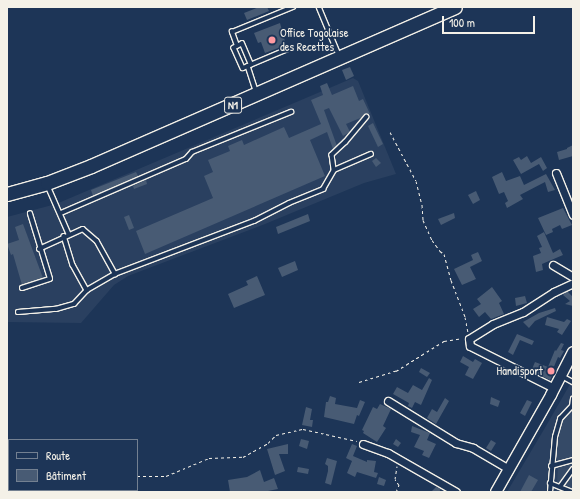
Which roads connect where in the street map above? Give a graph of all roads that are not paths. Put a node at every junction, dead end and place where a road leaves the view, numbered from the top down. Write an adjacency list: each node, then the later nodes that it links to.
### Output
1 (293, 7): 5 (lane)
2 (318, 7): 7 (lane)
3 (455, 7): 4 (highway, N1)
4 (433, 12): 7 (highway, N1)
5 (238, 46): 8 (lane); 8 (lane)
6 (288, 49): 8 (lane)
7 (340, 58): 9 (highway, N1)
8 (250, 65): 9 (lane)
9 (257, 93): 15 (highway, N1)
10 (291, 112): 17 (lane)
11 (367, 117): 13 (lane)
12 (371, 154): 13 (lane)
13 (334, 170): 24 (lane)
14 (556, 173): 19 (street)
15 (47, 183): 16 (highway, N1); 17 (lane)
16 (7, 194)
17 (61, 213): 20 (lane)
18 (30, 214): 22 (lane)
19 (573, 215)
20 (69, 234): 21 (lane); 24 (lane)
21 (64, 236): 22 (lane); 28 (lane)
22 (39, 249): 27 (lane)
23 (553, 265): 25 (street)
24 (115, 274): 28 (lane)
25 (573, 277)
26 (573, 284): 33 (street)
27 (22, 288)
28 (87, 290): 29 (lane)
29 (18, 312)
30 (573, 352): 31 (main road)
31 (561, 375): 32 (lane); 33 (main road)
32 (573, 382)
33 (554, 388): 40 (main road)
34 (573, 399): 36 (lane)
35 (388, 401): 40 (street)
36 (572, 406): 39 (lane)
37 (363, 444): 44 (street)
38 (573, 460): 39 (lane)
39 (551, 466): 42 (lane)
40 (509, 469): 45 (main road)
41 (573, 469): 43 (lane)
42 (550, 483): 43 (lane); 46 (lane)
43 (560, 487): 47 (lane)
44 (456, 492)
45 (496, 492)
46 (550, 492)
47 (572, 492)

